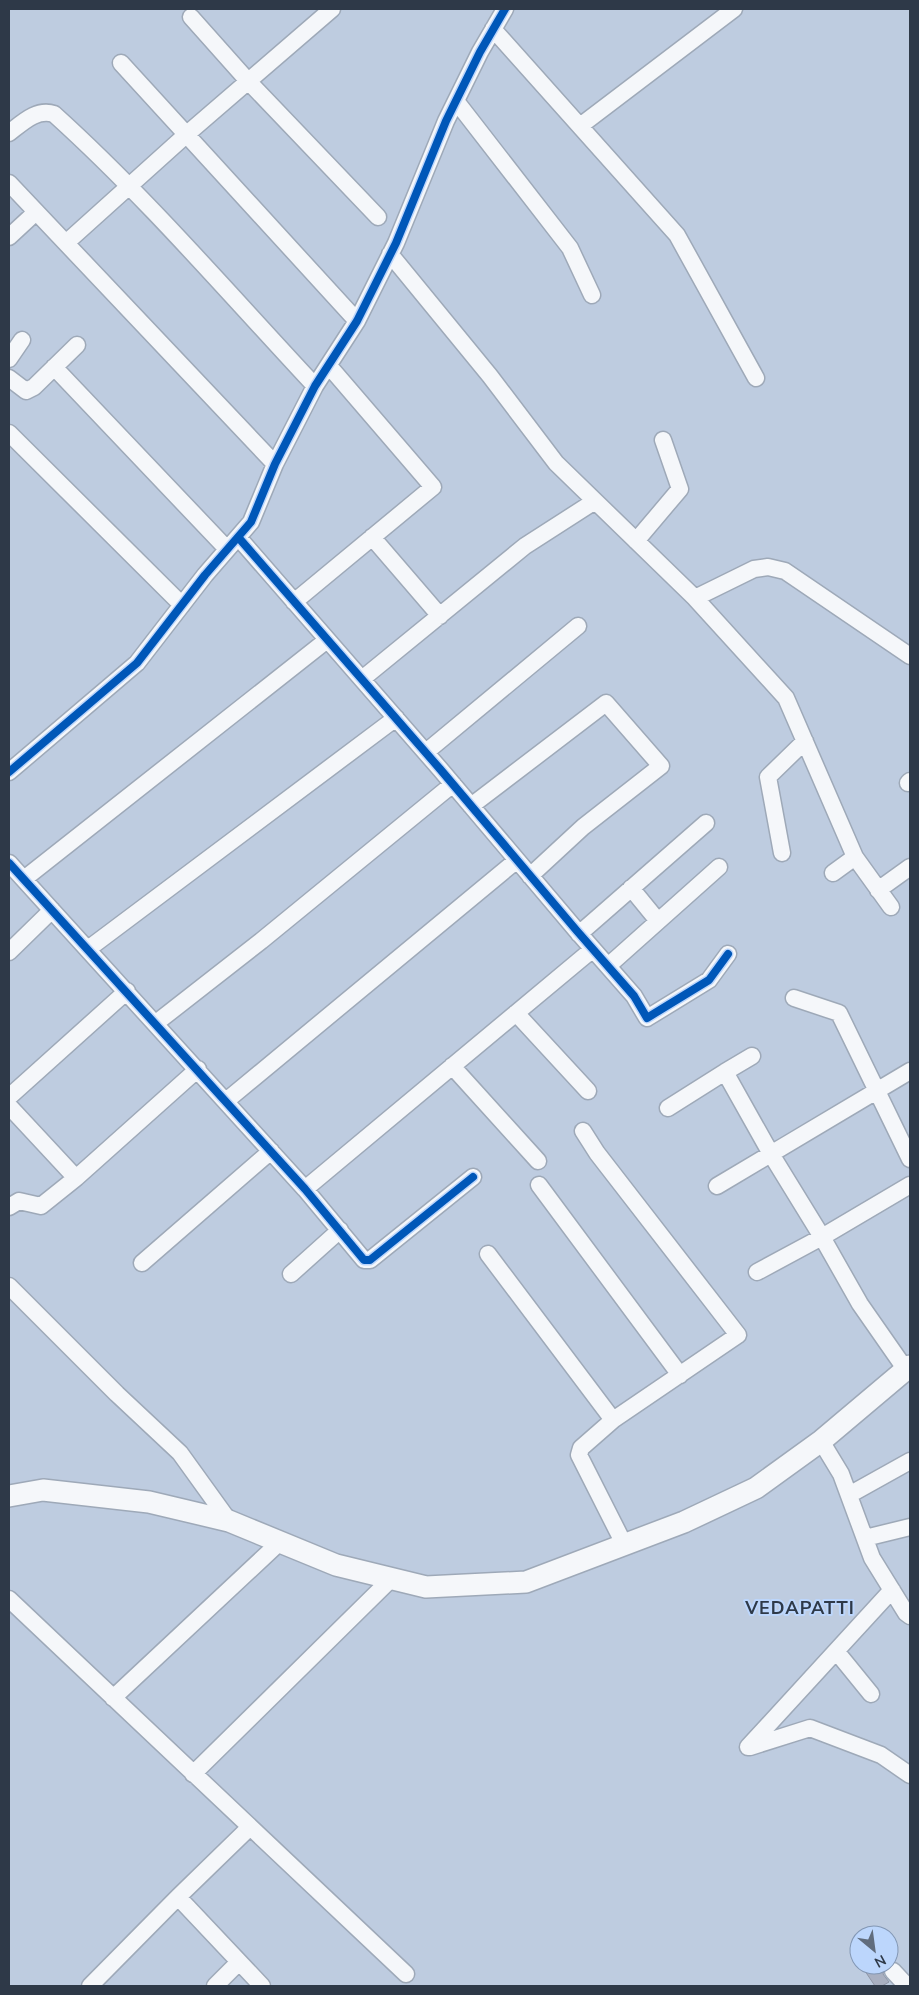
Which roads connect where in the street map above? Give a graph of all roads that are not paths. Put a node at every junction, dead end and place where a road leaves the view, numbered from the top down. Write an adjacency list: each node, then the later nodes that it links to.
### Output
1 (332, 9): 7 (street)
2 (505, 9): 5 (street)
3 (734, 9): 9 (street)
4 (191, 17): 7 (street)
5 (493, 29): 8 (street); 9 (street)
6 (121, 63): 11 (street)
7 (248, 81): 11 (street); 15 (street)
8 (456, 101): 18 (street); 19 (street)
9 (580, 126): 27 (street)
10 (9, 133): 13 (street)
11 (187, 134): 13 (street); 20 (street)
12 (9, 183): 14 (street)
13 (130, 187): 17 (street); 28 (street)
14 (36, 212): 16 (street); 17 (street)
15 (378, 217)
16 (9, 237)
17 (67, 242): 31 (street)
18 (390, 254): 20 (street); 32 (street)
19 (592, 295)
20 (358, 321): 24 (street)
21 (22, 340): 23 (street)
22 (77, 345): 25 (street)
23 (9, 358)
24 (329, 366): 28 (street); 33 (street)
25 (54, 367): 26 (street); 35 (street)
26 (9, 378)
27 (756, 378)
28 (315, 386): 31 (street)
29 (9, 433): 38 (street)
30 (664, 440): 34 (street)
31 (275, 464): 35 (street)
32 (596, 501): 34 (street); 39 (street)
33 (372, 537): 37 (street); 39 (street)
34 (636, 541): 36 (street)
35 (232, 543): 37 (street); 38 (street)
36 (695, 598): 42 (street); 45 (street)
37 (294, 602): 41 (street)
38 (182, 605): 47 (street)
39 (440, 616): 43 (street)
40 (578, 626): 46 (street)
41 (327, 640): 43 (street); 59 (street)
42 (910, 656)
43 (362, 679): 44 (street)
44 (396, 718): 46 (street); 66 (street)
45 (805, 741): 51 (street); 52 (street)
46 (426, 752): 48 (street)
47 (9, 772)
48 (454, 784): 49 (street); 74 (street)
49 (471, 806): 53 (street); 58 (street)
50 (706, 823): 60 (street)
51 (782, 852)
52 (854, 857): 57 (street); 61 (street)
53 (517, 860): 58 (street); 83 (street)
54 (9, 863): 59 (street)
55 (720, 867): 64 (street)
56 (910, 867): 61 (street)
57 (833, 873)
58 (530, 876): 65 (street)
59 (24, 879): 63 (street)
60 (631, 888): 64 (street); 65 (street)
61 (878, 890): 62 (street)
62 (892, 907)
63 (52, 910): 66 (street); 68 (street)
64 (658, 921): 70 (street)
65 (579, 934): 67 (street)
66 (88, 949): 71 (street)
67 (592, 949): 70 (street); 73 (street)
68 (9, 952)
69 (728, 954): 70 (street)
70 (608, 966)
71 (127, 991): 74 (street); 82 (street)
72 (794, 998): 80 (street)
73 (516, 1013): 76 (street); 81 (street)
74 (156, 1023): 77 (street)
75 (752, 1056): 79 (street)
76 (452, 1066): 90 (street); 96 (street)
77 (198, 1069): 83 (street); 92 (street)
78 (910, 1071): 80 (street)
79 (725, 1072): 85 (street); 88 (street)
80 (877, 1090): 88 (street); 89 (street)
81 (588, 1091)
82 (9, 1097)
83 (226, 1101): 87 (street)
84 (9, 1106): 92 (street)
85 (668, 1108)
86 (583, 1131): 106 (street)
87 (271, 1151): 96 (street); 101 (street)
88 (771, 1154): 94 (street); 99 (street)
89 (910, 1159)
90 (538, 1161)
91 (473, 1177): 98 (street)
92 (76, 1178): 97 (street)
93 (539, 1185): 106 (street)
94 (717, 1186)
95 (910, 1186): 99 (street)
96 (305, 1189): 98 (street)
97 (9, 1207)
98 (340, 1230): 103 (street)
99 (822, 1237): 102 (street); 105 (street)
100 (488, 1254): 107 (street)
101 (142, 1263)
102 (757, 1272)
103 (291, 1274)
104 (9, 1286): 112 (street)
105 (908, 1368): 108 (main road)
106 (680, 1375): 107 (street)
107 (613, 1420): 116 (street)
108 (820, 1441): 110 (street); 116 (main road)
109 (910, 1461): 110 (street)
110 (849, 1495): 114 (street)
111 (9, 1496): 112 (main road)
112 (229, 1521): 115 (main road)
113 (910, 1527): 114 (street)
114 (865, 1538): 118 (street)
115 (280, 1541): 117 (main road); 123 (street)
116 (624, 1544): 117 (main road)
117 (392, 1578): 124 (street)
118 (892, 1590): 120 (street); 121 (street)
119 (9, 1599): 123 (street)
120 (910, 1616)
121 (836, 1651): 122 (street); 125 (street)
122 (871, 1694)
123 (114, 1698): 124 (street)
124 (193, 1774): 126 (street)
125 (910, 1775)
126 (250, 1827): 127 (street); 129 (street)
127 (178, 1897): 128 (street); 131 (street)
128 (239, 1962): 132 (street); 133 (street)
129 (406, 1974)
130 (896, 1975): 134 (street)
131 (90, 1986)
132 (215, 1986)
133 (262, 1986)
134 (906, 1986)

